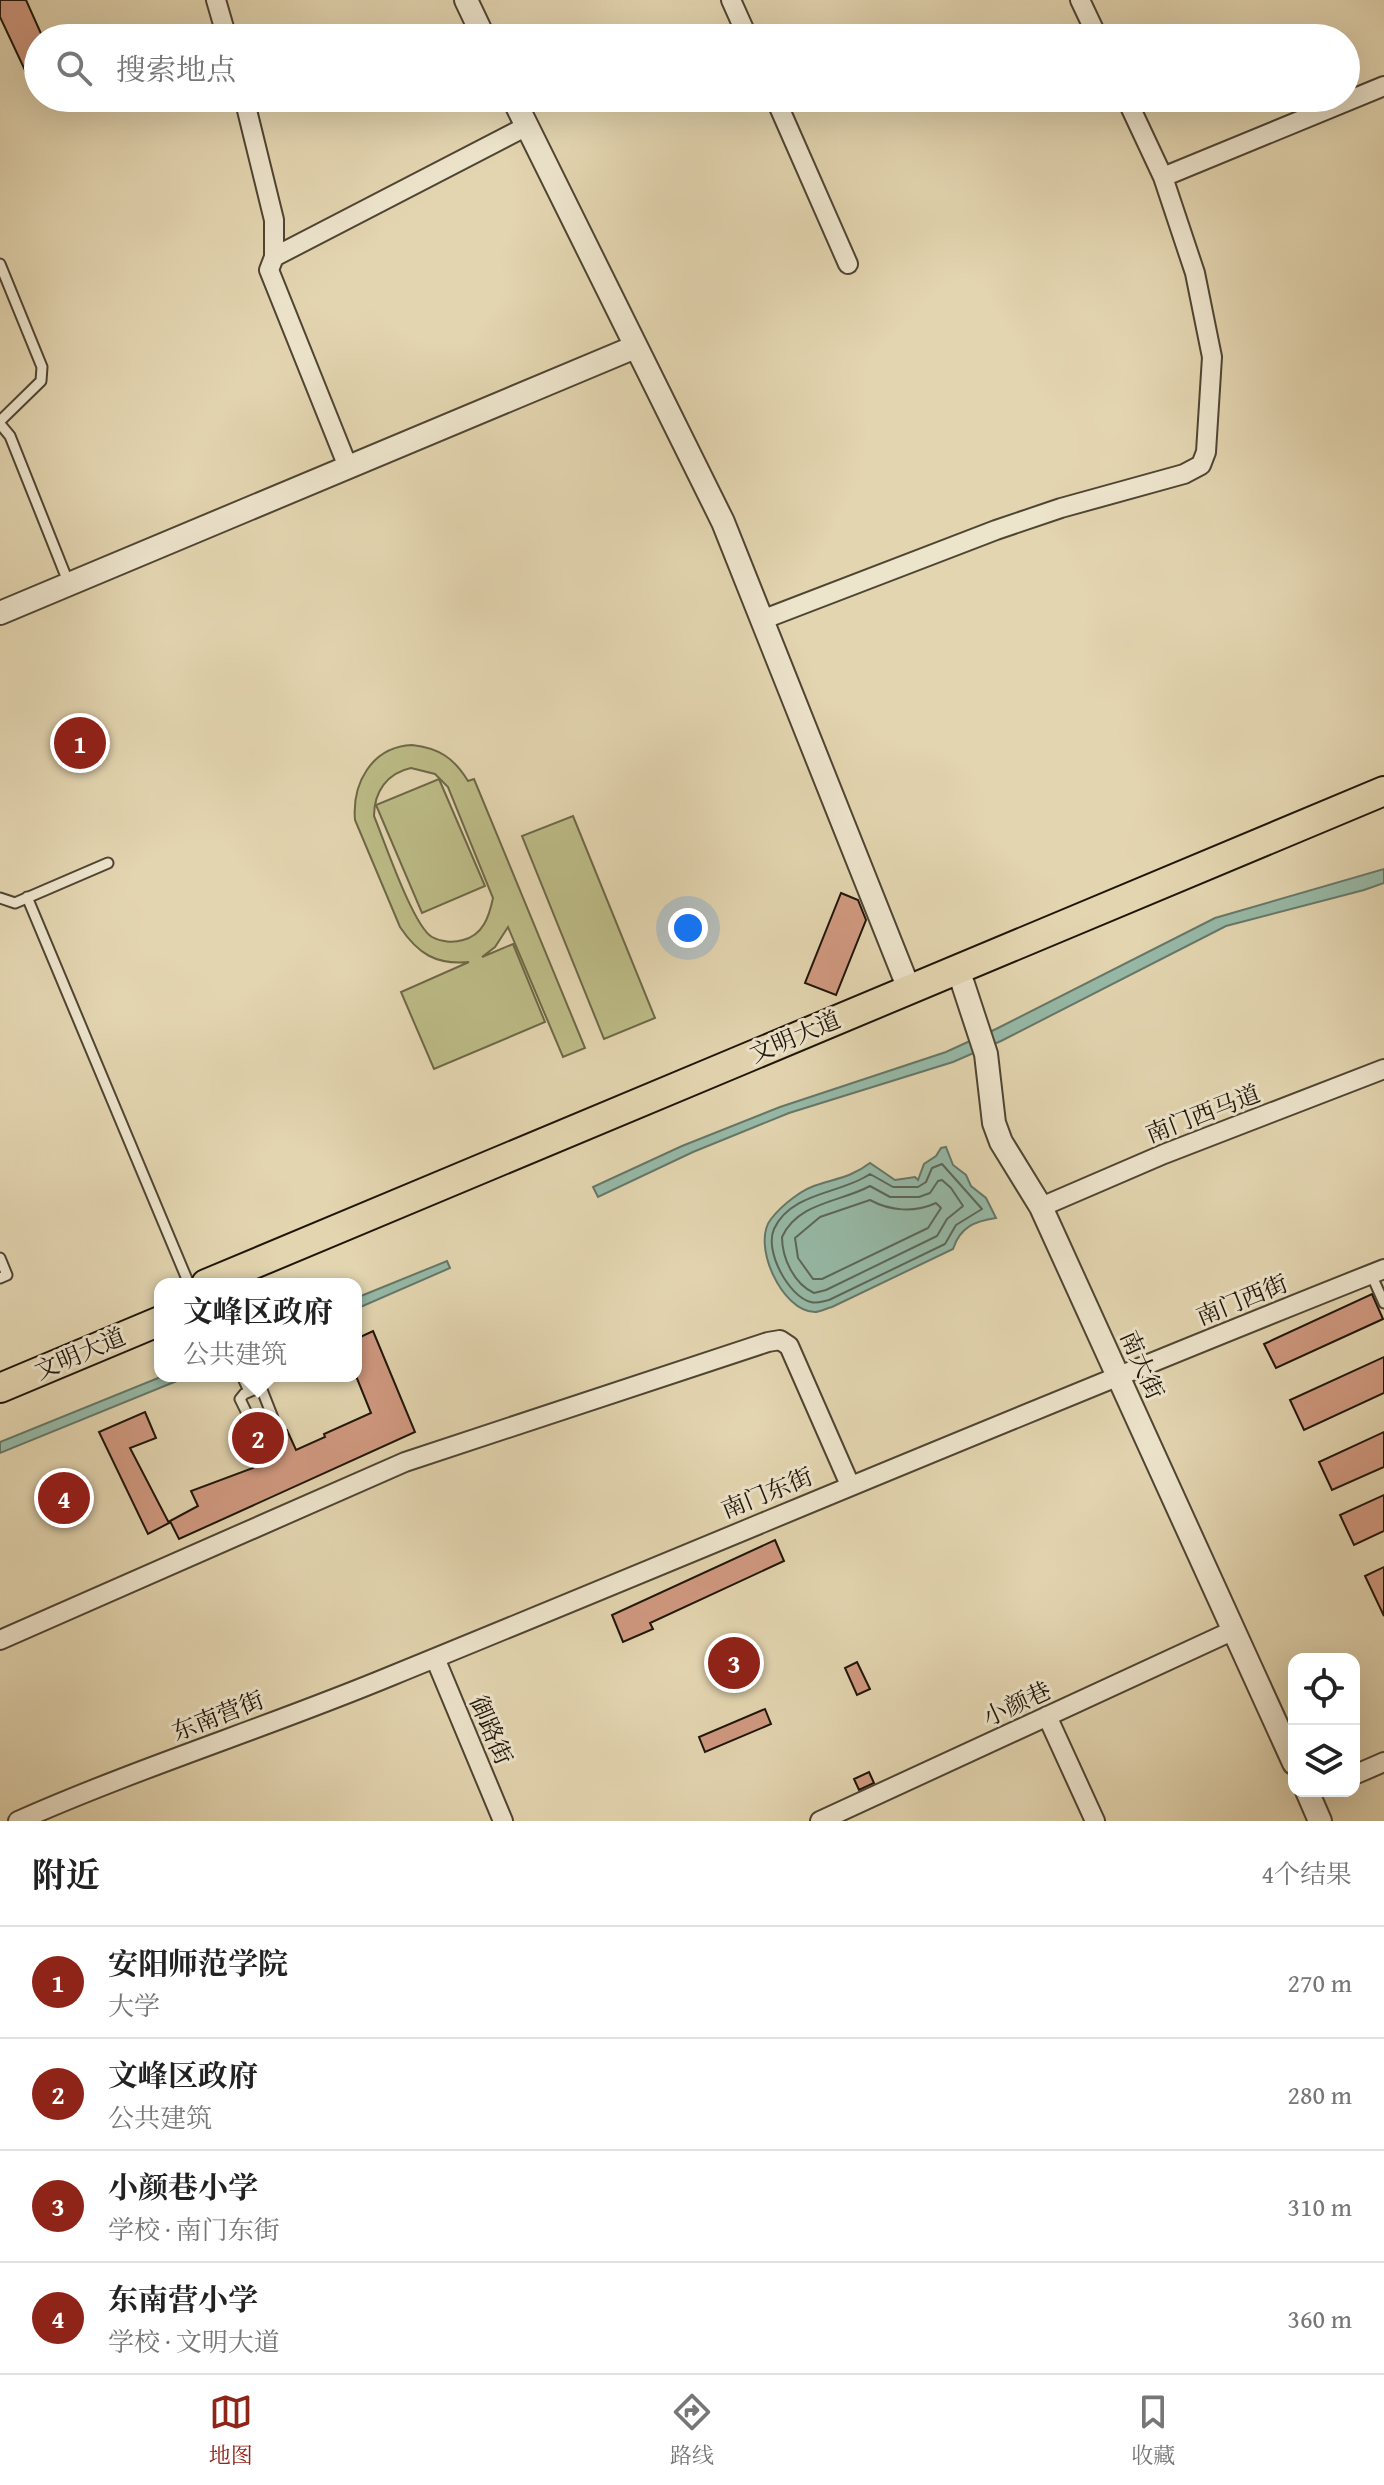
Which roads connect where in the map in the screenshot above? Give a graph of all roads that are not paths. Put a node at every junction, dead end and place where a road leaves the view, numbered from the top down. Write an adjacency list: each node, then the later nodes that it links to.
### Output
1 (216, 0): 5 (street)
2 (466, 0): 6 (street)
3 (731, 0): 7 (street)
4 (1080, 0): 8 (street)
5 (223, 24)
6 (477, 24)
7 (742, 24)
8 (1091, 24)
9 (1384, 86): 10 (street)
10 (1360, 96)
11 (247, 112): 18 (street)
12 (520, 112): 16 (street)
13 (781, 112): 20 (street)
14 (1133, 112): 17 (street)
15 (1321, 112): 17 (street)
16 (527, 126): 18 (street); 21 (street)
17 (1163, 177): 26 (street)
18 (274, 257): 23 (street)
19 (0, 264): 22 (lane)
20 (848, 264)
21 (635, 347): 23 (street); 26 (street)
22 (0, 422): 24 (lane)
23 (348, 467): 24 (street)
24 (69, 584): 25 (street)
25 (0, 613)
26 (764, 619): 33 (street)
27 (1384, 791): 33 (main road, 文明大道)
28 (1384, 808): 32 (main road, 文明大道)
29 (108, 863): 30 (lane)
30 (27, 897): 31 (lane); 39 (lane)
31 (0, 898)
32 (963, 984): 35 (street, 南大街); 41 (main road, 文明大道)
33 (909, 989): 40 (main road, 文明大道)
34 (1384, 1069): 35 (street, 南门西马道)
35 (1041, 1207): 46 (street, 南大街)
36 (0, 1258): 38 (lane)
37 (1378, 1271): 42 (lane); 46 (street, 南门西街)
38 (0, 1278)
39 (186, 1278)
40 (220, 1278)
41 (261, 1278)
42 (1384, 1303)
43 (154, 1306): 45 (main road, 文明大道)
44 (154, 1324): 48 (main road, 文明大道)
45 (0, 1370)
46 (1118, 1375): 50 (street, 南门东街); 51 (street, 南大街)
47 (245, 1382): 49 (lane)
48 (0, 1388)
49 (249, 1391): 49 (lane)
50 (850, 1485): 52 (street); 53 (street, 南门东街)
51 (1234, 1630): 54 (street, 小颜巷); 55 (street, 南大街)
52 (0, 1640)
53 (435, 1658): 59 (street, 东南营街); 60 (street, 御路街)
54 (1047, 1716): 61 (street, 小颜巷); 62 (street)
55 (1288, 1750)
56 (1384, 1762): 57 (street)
57 (1360, 1772)
58 (1312, 1797): 63 (street)
59 (18, 1821)
60 (503, 1821)
61 (820, 1821)
62 (1095, 1821)
63 (1320, 1821)

